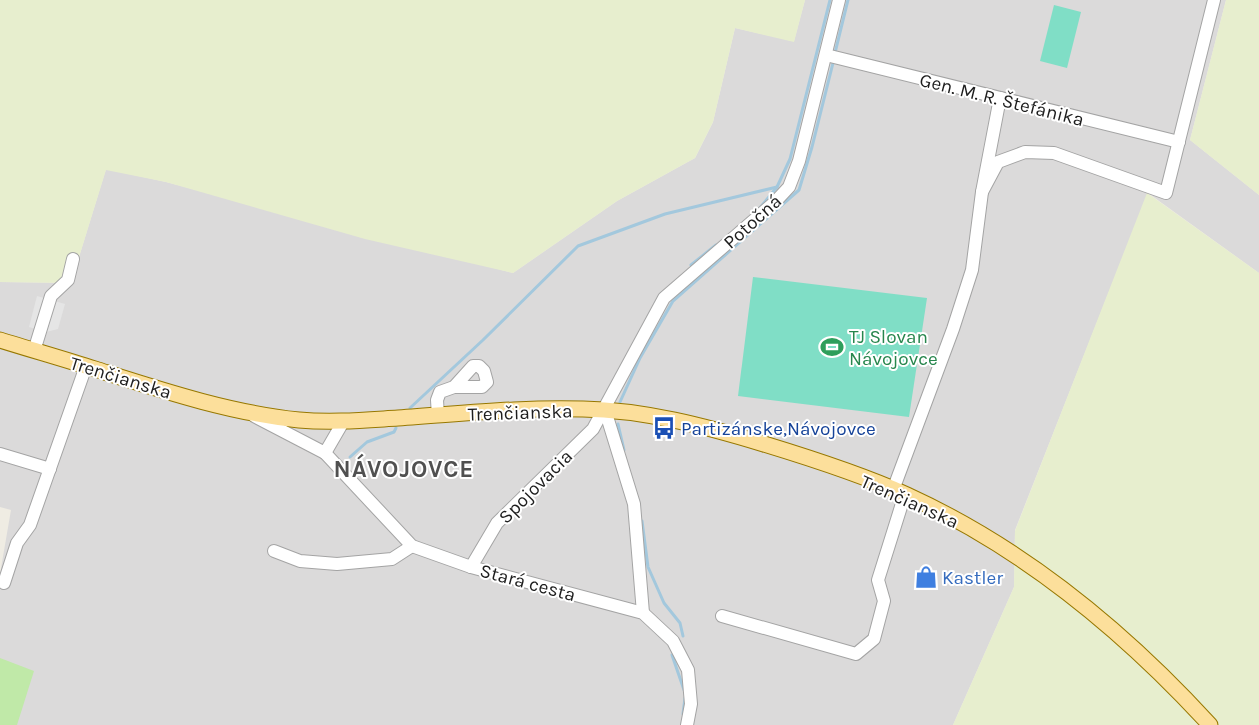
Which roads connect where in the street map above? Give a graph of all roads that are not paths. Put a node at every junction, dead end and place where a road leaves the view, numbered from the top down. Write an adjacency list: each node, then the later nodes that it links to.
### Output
1 (839, 0): 3 (street, Potočná)
2 (1214, 0): 5 (street)
3 (826, 55): 4 (street, Gen. M. R. Štefánika); 12 (street, Potočná)
4 (1000, 98): 5 (street, Gen. M. R. Štefánika); 6 (street)
5 (1179, 142): 6 (street)
6 (982, 192): 19 (street)
7 (73, 258): 9 (street)
8 (0, 340): 9 (main road, Trenčianska)
9 (34, 351): 10 (main road, Trenčianska)
10 (86, 366): 13 (main road, Trenčianska); 18 (street)
11 (454, 387): 14 (street)
12 (605, 410): 14 (main road, Trenčianska); 19 (main road, Trenčianska); 22 (street, Spojovacia); 24 (street)
13 (247, 412): 15 (main road, Trenčianska); 16 (street, Stará cesta)
14 (438, 416): 15 (main road, Trenčianska)
15 (343, 422): 16 (street)
16 (325, 453): 20 (street, Stará cesta)
17 (0, 454): 18 (street)
18 (50, 469): 23 (street)
19 (899, 492): 25 (street); 27 (main road, Trenčianska)
20 (412, 546): 21 (street); 22 (street, Stará cesta)
21 (274, 551)
22 (471, 567): 24 (street, Stará cesta)
23 (4, 583)
24 (643, 613): 26 (street, Stará cesta)
25 (722, 616)
26 (687, 725)
27 (1210, 725)

